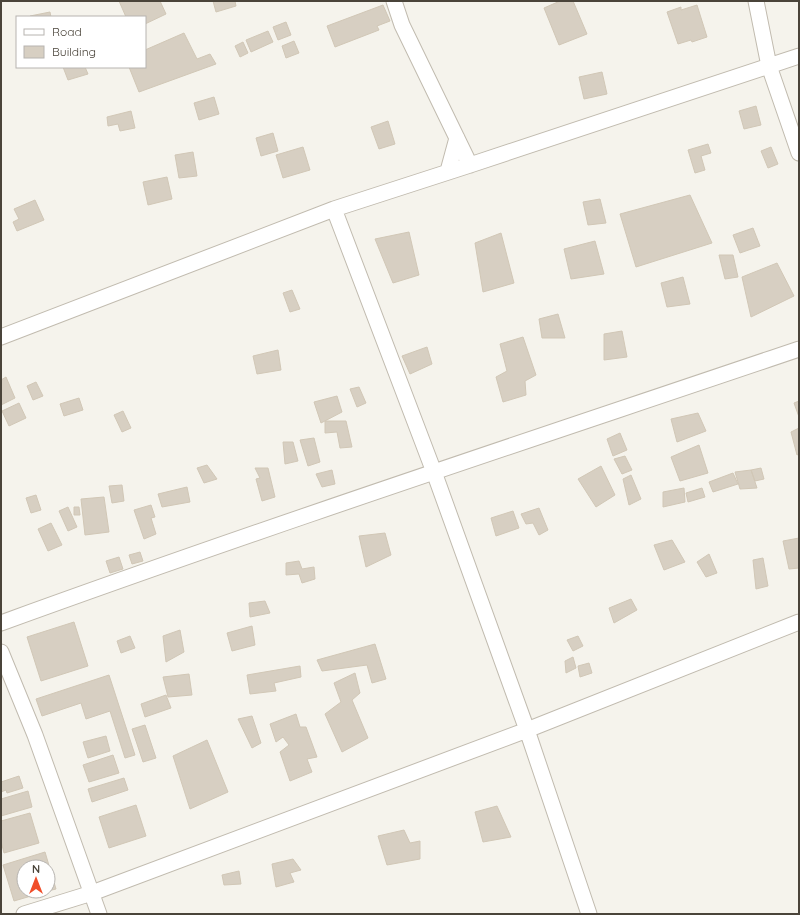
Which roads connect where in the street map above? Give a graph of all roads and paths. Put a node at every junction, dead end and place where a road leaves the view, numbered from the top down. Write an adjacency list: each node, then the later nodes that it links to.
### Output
1 (394, 1): 5 (street)
2 (756, 1): 4 (street)
3 (799, 56): 4 (street)
4 (769, 66): 6 (street); 7 (street)
5 (457, 138): 7 (street); 8 (street)
6 (799, 153)
7 (470, 165): 8 (street)
8 (448, 171): 9 (street)
9 (334, 209): 10 (street); 12 (street)
10 (1, 337)
11 (799, 349): 12 (street)
12 (434, 472): 14 (street); 16 (street)
13 (799, 622): 16 (street)
14 (1, 623)
15 (1, 652): 17 (street)
16 (527, 730): 17 (street); 20 (street)
17 (92, 893): 18 (street); 19 (street)
18 (24, 914)
19 (99, 914)
20 (589, 914)

